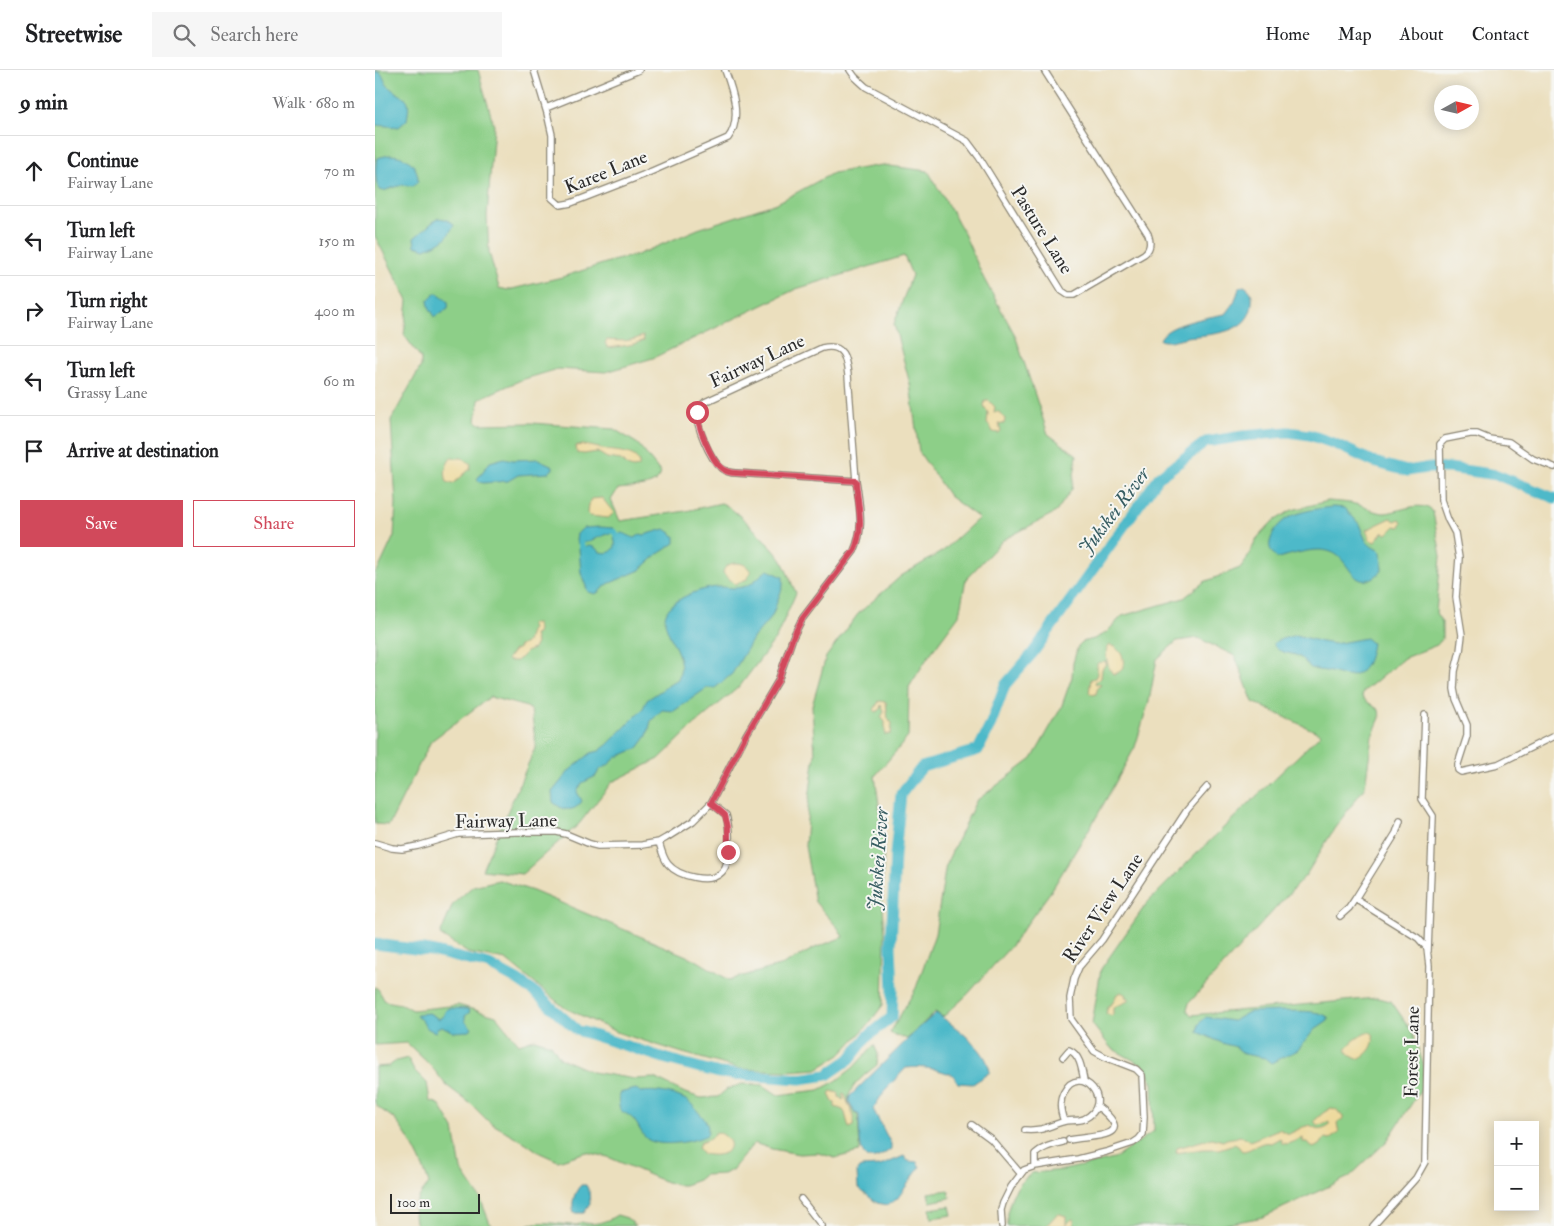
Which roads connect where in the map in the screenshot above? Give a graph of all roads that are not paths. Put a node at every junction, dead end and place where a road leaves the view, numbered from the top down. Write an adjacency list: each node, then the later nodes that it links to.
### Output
1 (534, 70): 6 (street, Karee Lane)
2 (639, 70): 6 (street)
3 (725, 70): 6 (street, Karee Lane)
4 (850, 70): 5 (street, Pasture Lane)
5 (1044, 70)
6 (546, 108)
7 (1554, 467): 10 (street)
8 (856, 481): 8 (street, Fairway Lane); 12 (street, Fairway Lane)
9 (1425, 715): 18 (street, Forest Lane)
10 (1554, 736)
11 (1207, 787): 25 (street, River View Lane)
12 (711, 803): 14 (street, Fairway Lane); 14 (street)
13 (1400, 821): 16 (street)
14 (659, 842): 15 (street, Fairway Lane)
15 (375, 843)
16 (1355, 899): 17 (street); 18 (street)
17 (1340, 916)
18 (1428, 955): 30 (street, Forest Lane)
19 (1063, 1057): 20 (street)
20 (1085, 1081): 21 (street); 22 (street)
21 (1097, 1106): 22 (street); 25 (street)
22 (1064, 1121): 24 (street)
23 (972, 1126): 26 (street)
24 (1025, 1130)
25 (1035, 1166): 26 (street, River View Lane)
26 (1020, 1173): 29 (street)
27 (801, 1199): 28 (street)
28 (822, 1226)
29 (1002, 1226)
30 (1373, 1226)

